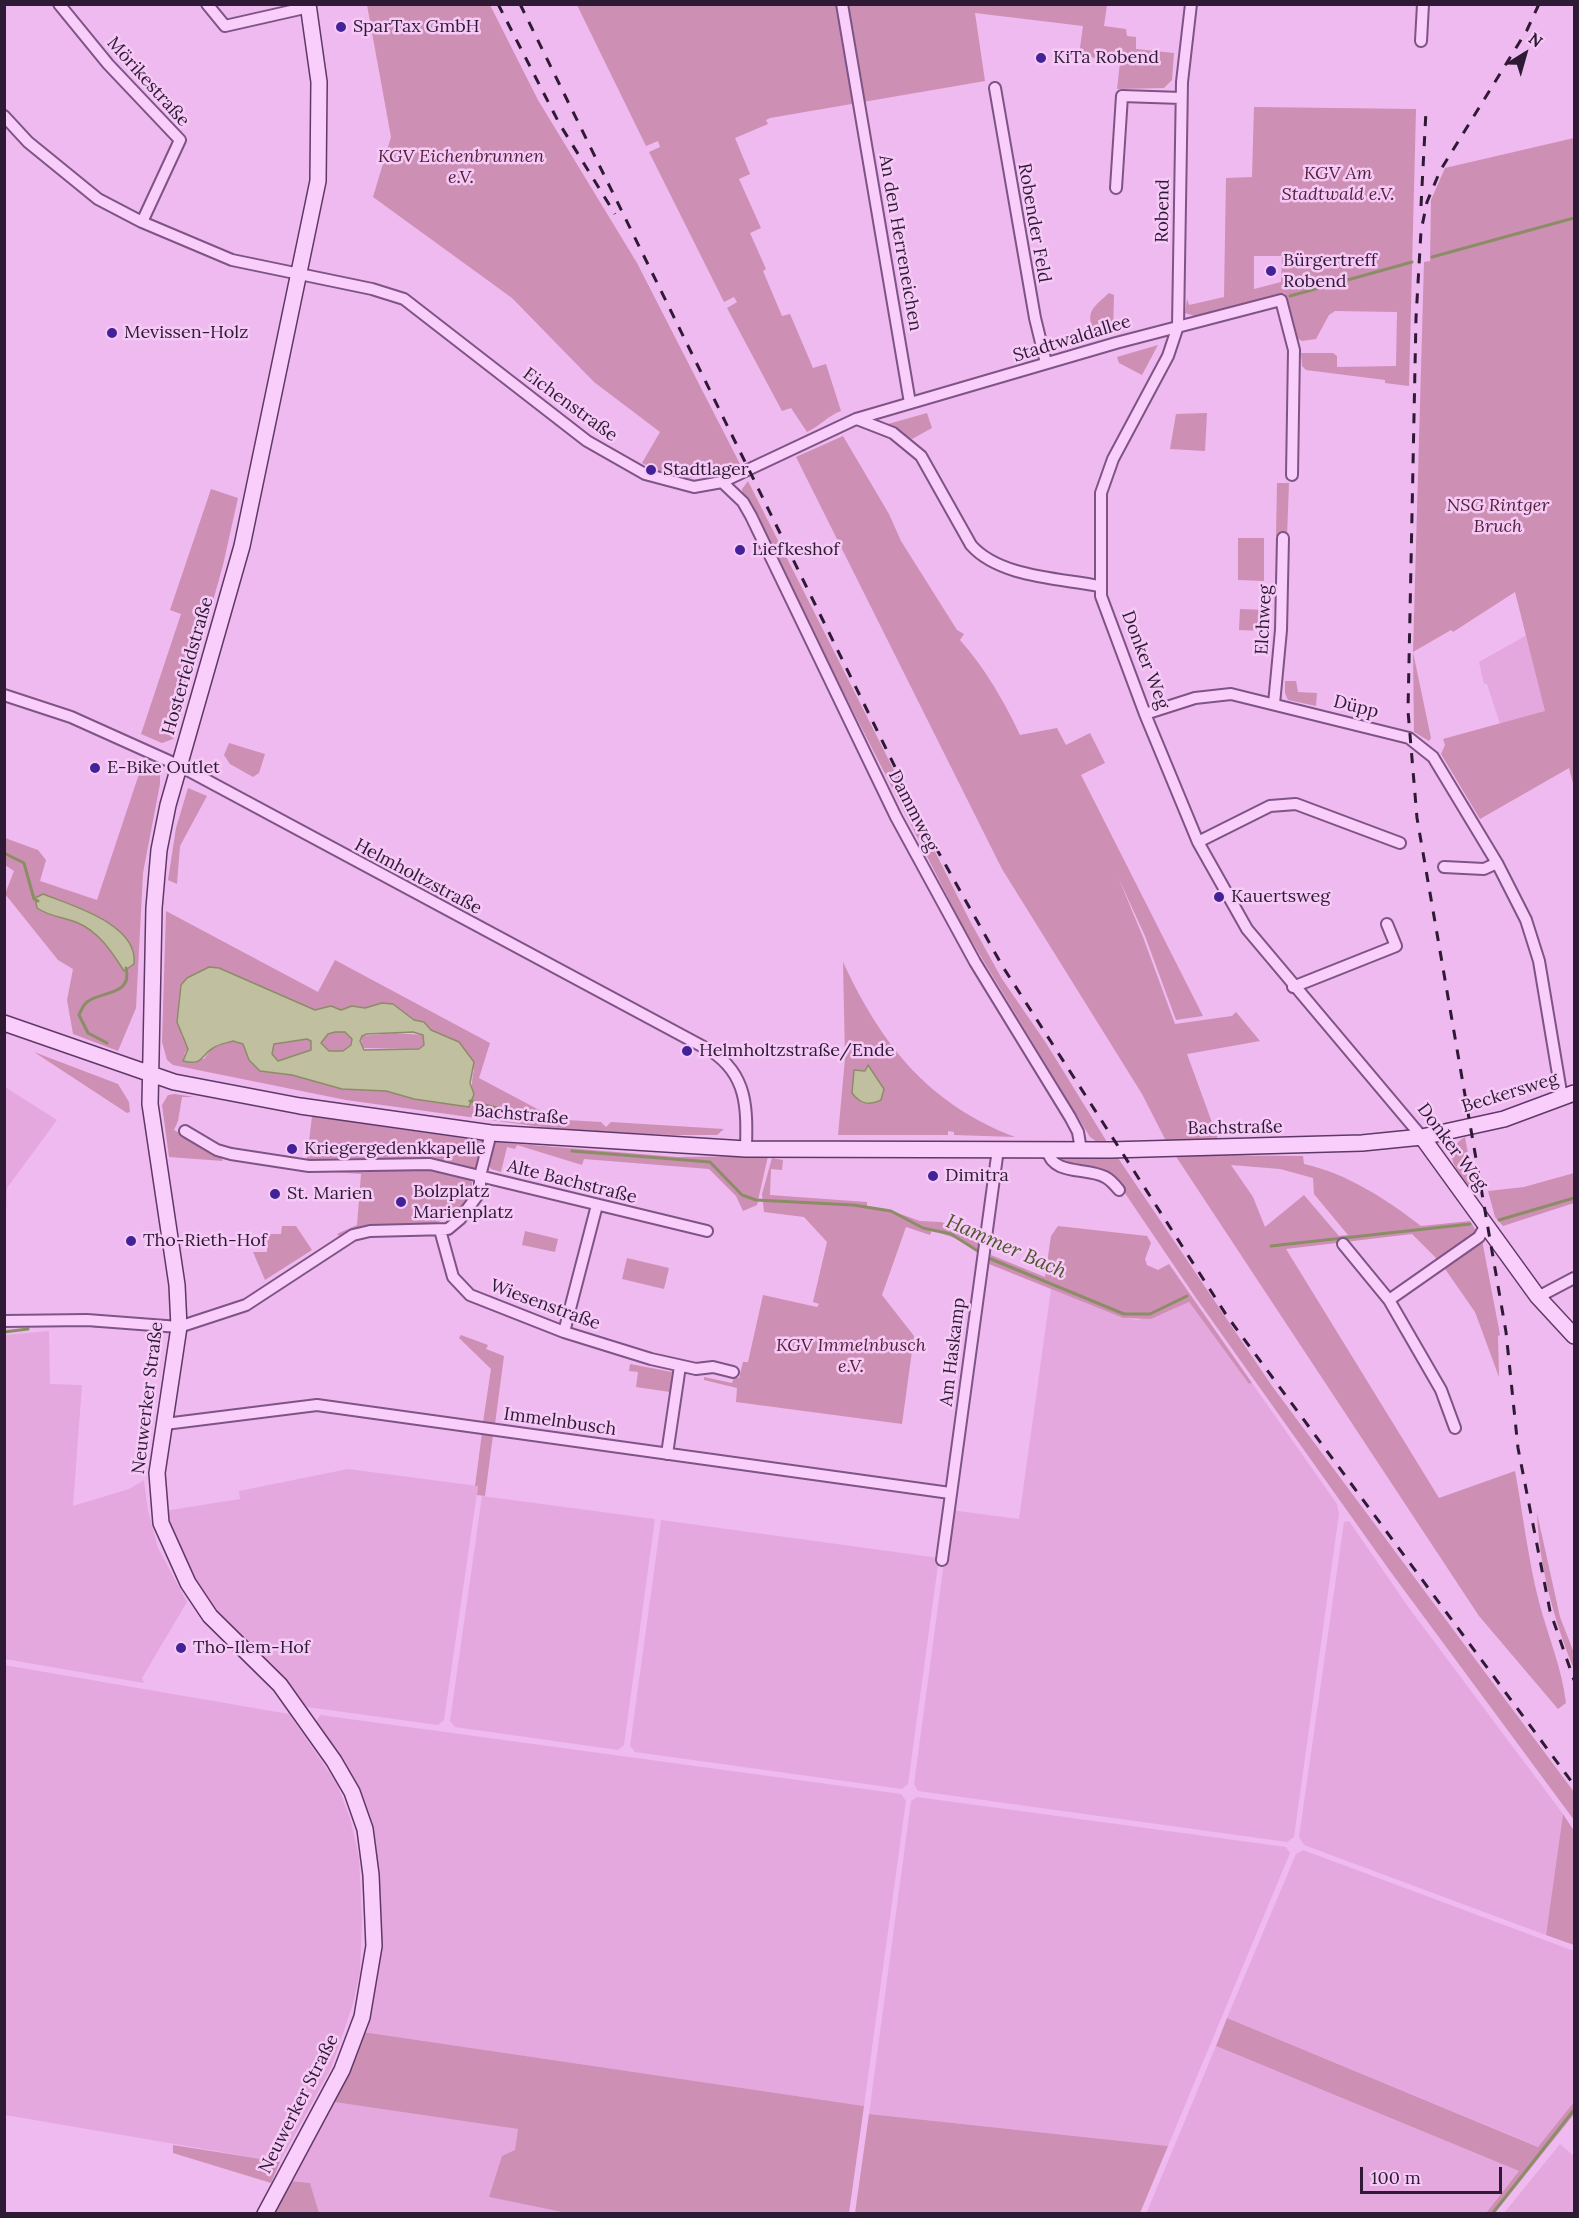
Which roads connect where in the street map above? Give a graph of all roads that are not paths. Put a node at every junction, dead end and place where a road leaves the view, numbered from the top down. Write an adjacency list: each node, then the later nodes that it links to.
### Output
1 (59, 4): 12 (street, Mörikestraße)
2 (207, 4): 6 (street)
3 (842, 4): 16 (street, An den Herreneichen)
4 (1191, 4): 9 (street, Robend)
5 (1423, 4): 7 (street)
6 (308, 6): 13 (street, Hosterfeldstraße)
7 (1421, 40)
8 (995, 88): 15 (street, Robender Feld)
9 (1181, 98): 11 (street); 14 (street, Robend)
10 (4, 116): 12 (street, Eichenstraße)
11 (1116, 188)
12 (142, 222): 13 (street, Eichenstraße)
13 (298, 274): 19 (street, Eichenstraße); 25 (street, Hosterfeldstraße)
14 (1178, 326): 15 (street, Stadtwaldallee); 18 (street, Stadtwaldallee); 21 (street, Donker Weg)
15 (1046, 363): 16 (street, Stadtwaldallee)
16 (910, 403): 17 (street, Stadtwaldallee)
17 (856, 419): 19 (street, Eichenstraße); 21 (street)
18 (1292, 475)
19 (722, 482): 41 (street, Dammweg)
20 (1283, 538): 23 (street, Elchweg)
21 (1099, 586): 24 (street, Donker Weg)
22 (4, 695): 25 (street, Helmholtzstraße)
23 (1274, 704): 24 (street, Düpp); 28 (street, Düpp)
24 (1145, 714): 26 (street, Donker Weg)
25 (180, 766): 33 (street, Hosterfeldstraße); 38 (street, Helmholtzstraße)
26 (1198, 842): 27 (street); 31 (street, Donker Weg)
27 (1400, 843)
28 (1497, 863): 29 (street); 34 (street, Düpp)
29 (1444, 867)
30 (1387, 924): 31 (street)
31 (1293, 987): 37 (street, Donker Weg)
32 (4, 1023): 33 (street, Bachstraße)
33 (149, 1074): 36 (street, Bachstraße); 53 (street, Neuwerker Straße)
34 (1568, 1095): 37 (street, Beckersweg)
35 (184, 1131): 42 (street, Alte Bachstraße)
36 (491, 1133): 38 (street, Bachstraße); 42 (street)
37 (1422, 1137): 41 (street, Bachstraße); 45 (street, Donker Weg)
38 (746, 1149): 39 (street, Bachstraße)
39 (998, 1149): 40 (street, Bachstraße); 61 (street, Am Haskamp)
40 (1047, 1150): 41 (street, Bachstraße); 43 (street)
41 (1081, 1150)
42 (480, 1176): 44 (street, Alte Bachstraße); 46 (street)
43 (1119, 1190)
44 (597, 1205): 47 (street, Alte Bachstraße); 54 (street)
45 (1486, 1225): 50 (street, Donker Weg); 51 (street)
46 (440, 1230): 53 (street); 54 (street, Wiesenstraße)
47 (707, 1231)
48 (1343, 1244): 51 (street)
49 (1575, 1278): 50 (street)
50 (1538, 1297): 55 (street, Donker Weg)
51 (1389, 1300): 59 (street)
52 (4, 1321): 53 (street)
53 (178, 1327): 58 (street, Neuwerker Straße)
54 (564, 1332): 56 (street, Wiesenstraße)
55 (1575, 1336)
56 (680, 1366): 57 (street, Wiesenstraße); 60 (street)
57 (733, 1372)
58 (165, 1424): 60 (street, Immelnbusch); 63 (street, Neuwerker Straße)
59 (1455, 1428)
60 (667, 1454): 61 (street, Immelnbusch)
61 (950, 1493): 62 (street, Am Haskamp)
62 (942, 1560)
63 (265, 2214)

